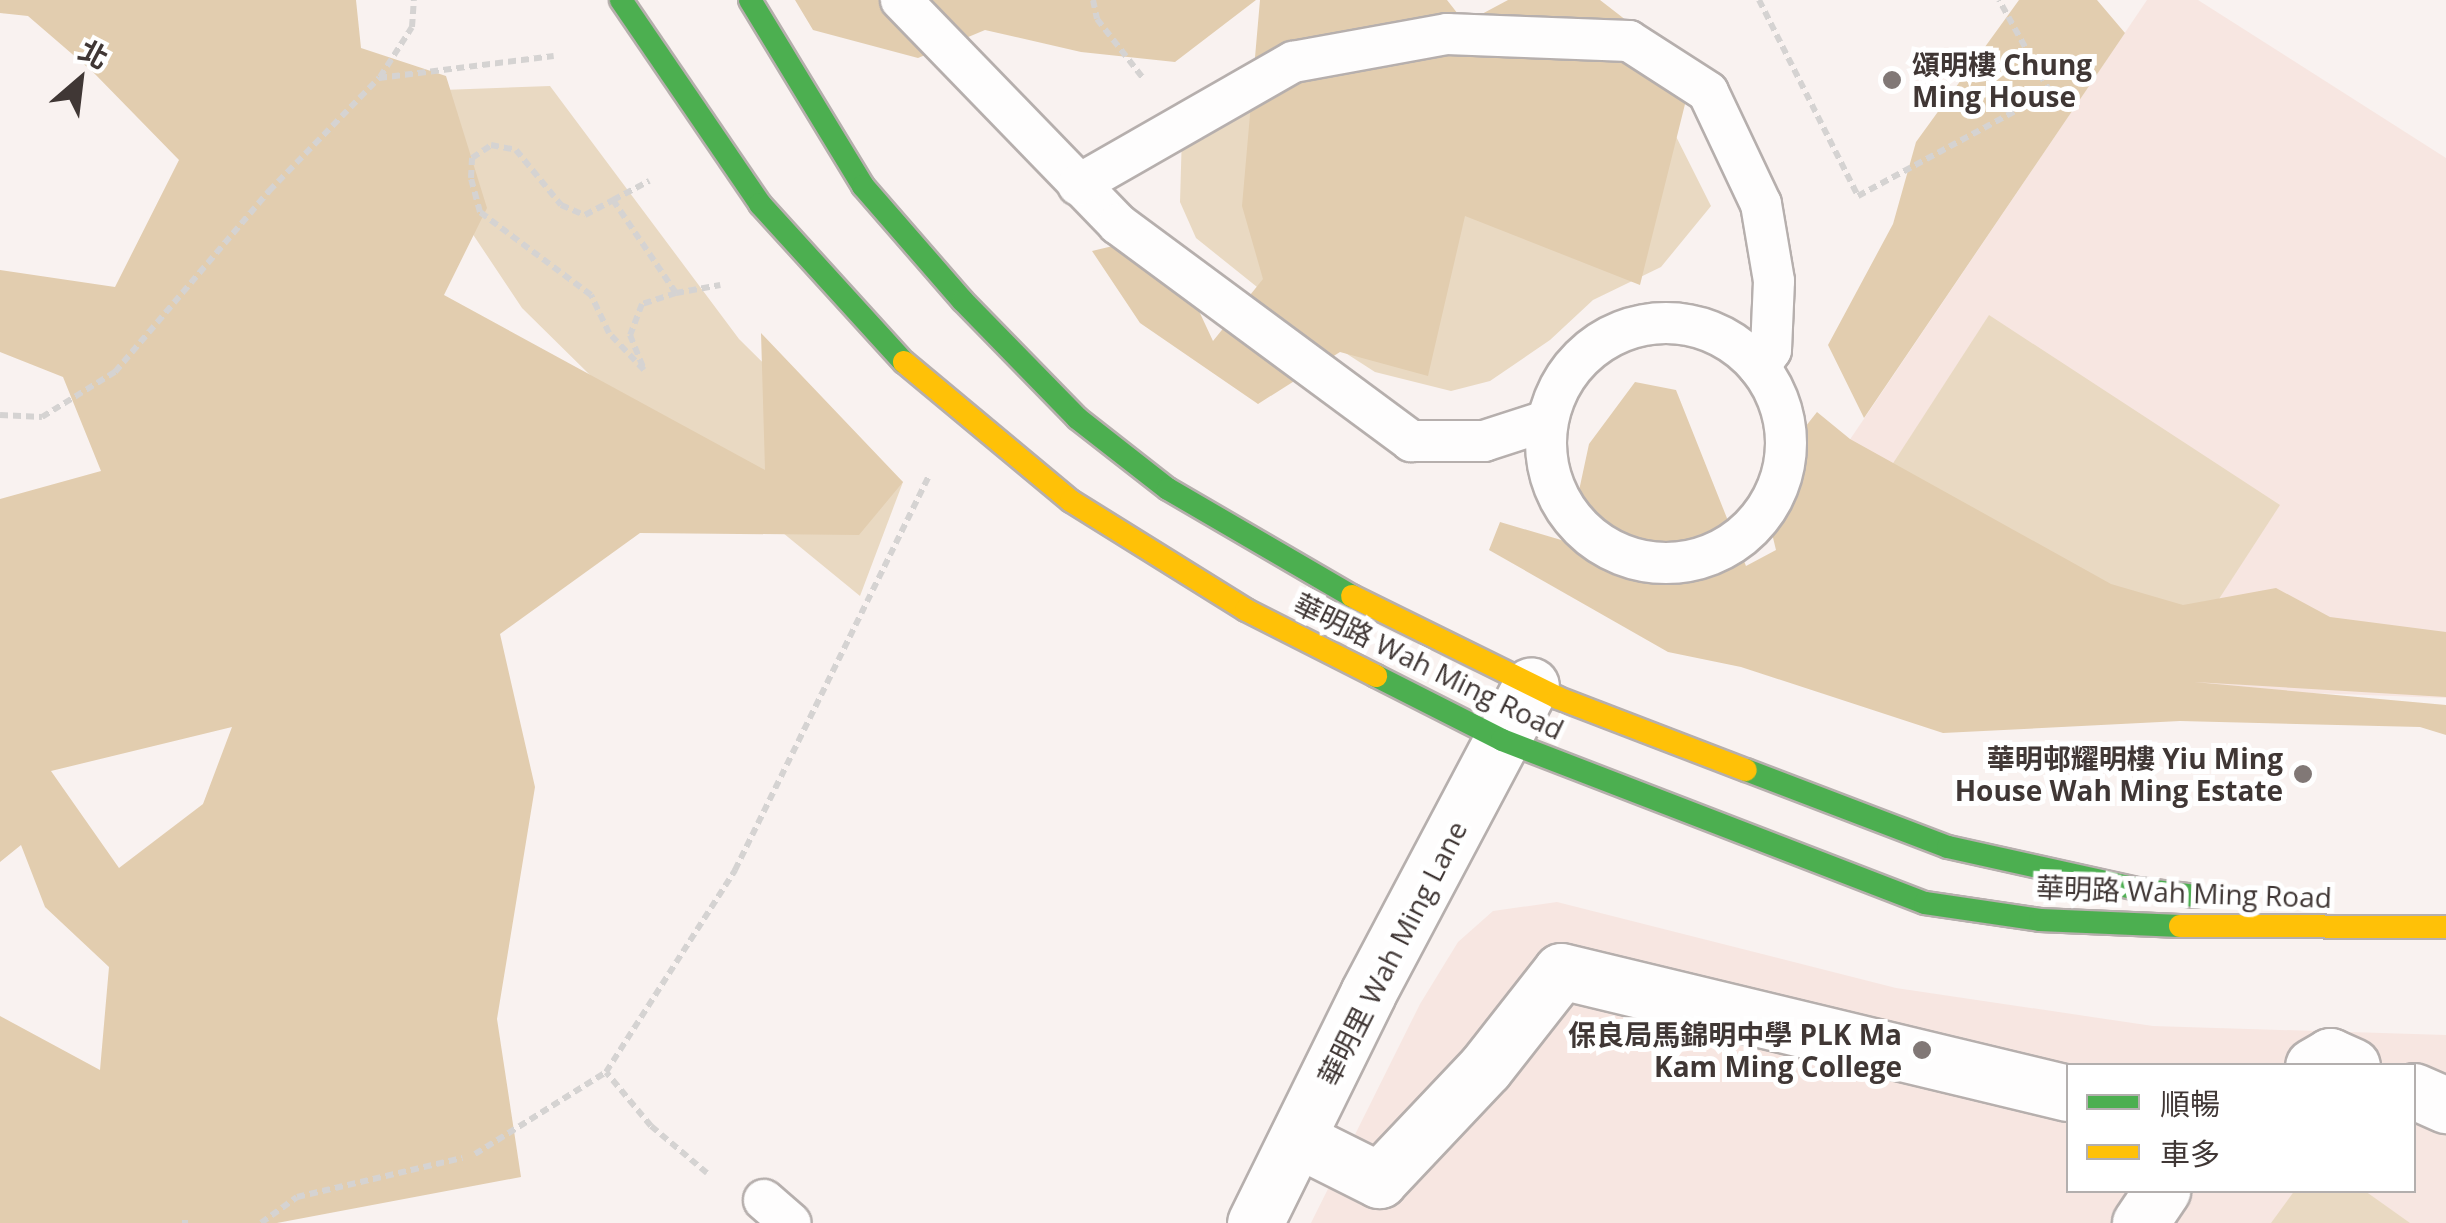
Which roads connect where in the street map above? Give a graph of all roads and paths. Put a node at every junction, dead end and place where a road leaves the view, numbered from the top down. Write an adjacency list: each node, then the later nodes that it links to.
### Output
1 (414, 0): 8 (path)
2 (622, 0): 19 (street, 華明路 Wah Ming Road)
3 (750, 0): 18 (street, 華明路 Wah Ming Road)
4 (901, 0): 10 (lane)
5 (1759, 0): 6 (path)
6 (1999, 0)
7 (554, 56): 8 (path)
8 (379, 78): 15 (path)
9 (649, 181): 11 (path)
10 (1078, 185): 14 (lane); 16 (lane)
11 (613, 200): 13 (path); 13 (path)
12 (720, 285): 13 (path)
13 (676, 293)
14 (1759, 367): 16 (lane); 16 (lane)
15 (0, 415)
16 (1546, 421)
17 (931, 472): 25 (path)
18 (1531, 685): 19 (street, 華明里 Wah Ming Lane); 20 (street, 華明路 Wah Ming Road)
19 (1502, 740): 22 (street, 華明路 Wah Ming Road); 29 (street, 華明里 Wah Ming Lane)
20 (2215, 898)
21 (2254, 902): 22 (street, 華明路 Wah Ming Road)
22 (2446, 926)
23 (2318, 1063): 24 (street)
24 (2345, 1063)
25 (606, 1072): 30 (path); 32 (path)
26 (2416, 1092): 28 (street)
27 (2066, 1093): 29 (street)
28 (2446, 1105)
29 (1296, 1139): 35 (street, 華明里 Wah Ming Lane)
30 (475, 1154)
31 (462, 1158): 34 (path)
32 (709, 1175)
33 (2160, 1193): 36 (street)
34 (261, 1223)
35 (1255, 1223)
36 (2140, 1223)

